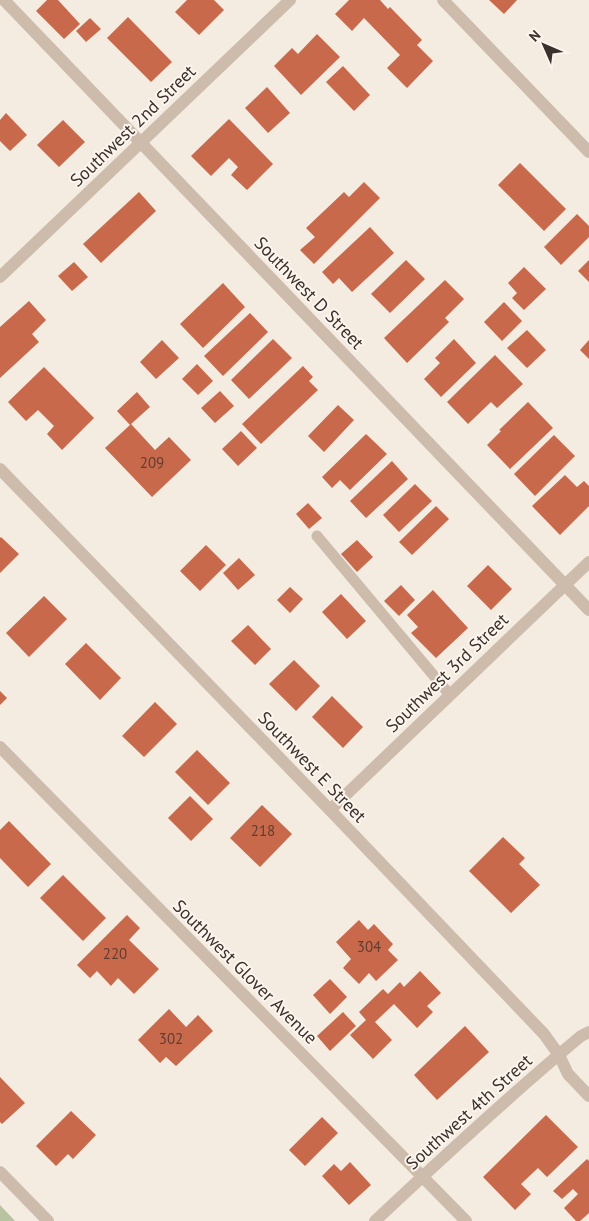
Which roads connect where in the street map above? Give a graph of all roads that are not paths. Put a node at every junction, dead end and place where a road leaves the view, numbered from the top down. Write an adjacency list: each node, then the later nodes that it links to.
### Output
1 (4, 0): 4 (street, Southwest D Street)
2 (290, 0): 4 (street, Southwest 2nd Street)
3 (443, 0): 5 (street)
4 (140, 143): 6 (street, Southwest 2nd Street); 10 (street, Southwest D Street)
5 (589, 152)
6 (0, 277)
7 (0, 469): 14 (street, Southwest E Street)
8 (317, 536): 12 (lane)
9 (589, 562): 10 (street, Southwest 3rd Street)
10 (564, 585): 11 (street, Southwest D Street); 12 (street, Southwest 3rd Street)
11 (589, 610)
12 (450, 695): 14 (street, Southwest 3rd Street)
13 (0, 747): 19 (street, Southwest Glover Avenue)
14 (330, 810): 16 (street, Southwest E Street)
15 (589, 1032): 16 (street, Southwest 4th Street)
16 (559, 1055): 17 (street, Southwest E Street); 19 (street, Southwest 4th Street)
17 (589, 1096)
18 (0, 1172): 20 (street)
19 (422, 1176): 21 (street, Southwest 4th Street); 22 (street, Southwest Glover Avenue)
20 (48, 1221)
21 (375, 1221)
22 (466, 1221)

